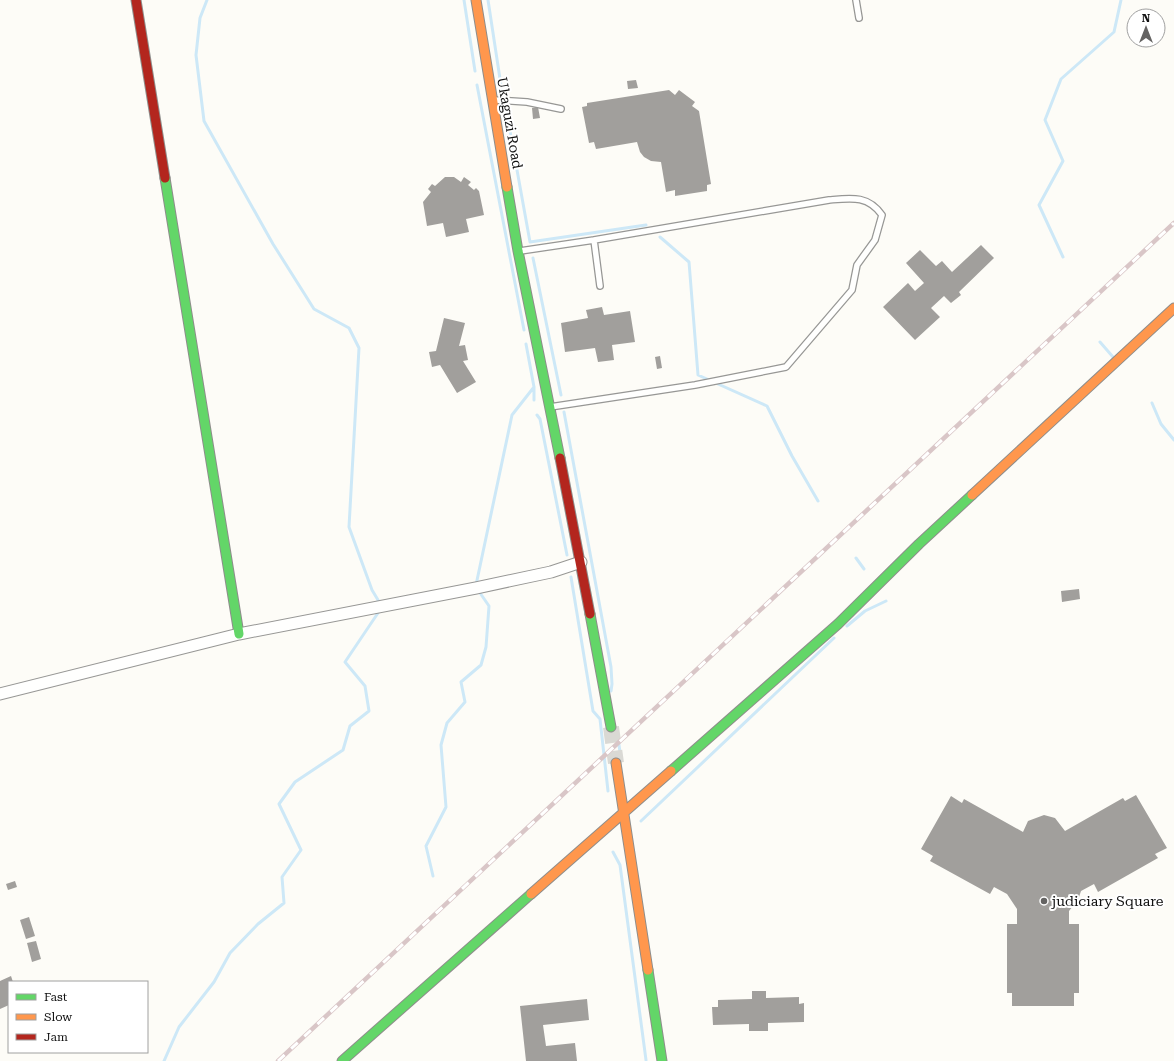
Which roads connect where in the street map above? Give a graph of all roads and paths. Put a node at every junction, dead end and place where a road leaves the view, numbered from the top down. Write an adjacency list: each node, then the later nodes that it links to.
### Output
1 (136, 0): 13 (street)
2 (476, 0): 5 (street, Ukaguzi Road)
3 (856, 0): 4 (lane)
4 (859, 18)
5 (491, 100): 6 (lane); 8 (street, Ukaguzi Road)
6 (561, 109)
7 (594, 240): 8 (lane); 9 (lane); 11 (lane)
8 (518, 251): 11 (street, Ukaguzi Road)
9 (600, 286)
10 (1174, 308): 17 (street)
11 (550, 407): 12 (street, Ukaguzi Road)
12 (581, 562): 13 (street); 15 (street, Ukaguzi Road)
13 (240, 634): 14 (street)
14 (0, 694)
15 (611, 727)
16 (616, 763): 17 (street)
17 (624, 813): 18 (street); 19 (street)
18 (342, 1061)
19 (662, 1061)

